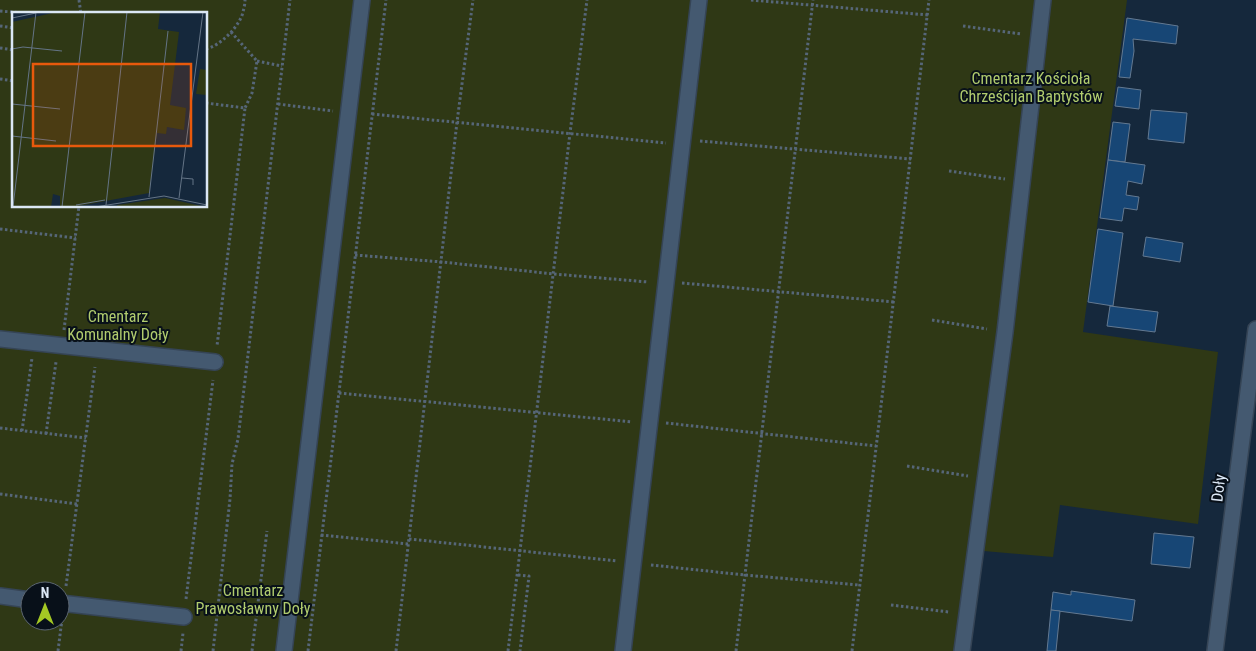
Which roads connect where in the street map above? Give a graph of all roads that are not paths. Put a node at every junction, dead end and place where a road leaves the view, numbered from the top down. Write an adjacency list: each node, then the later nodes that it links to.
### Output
1 (362, 0): 11 (street)
2 (699, 0): 12 (street)
3 (1043, 0): 13 (street)
4 (1256, 329): 14 (street, Doły)
5 (0, 339): 6 (street)
6 (215, 362)
7 (0, 596): 8 (street)
8 (20, 599)
9 (70, 605): 10 (street)
10 (184, 617)
11 (284, 651)
12 (623, 651)
13 (962, 651)
14 (1215, 651)

